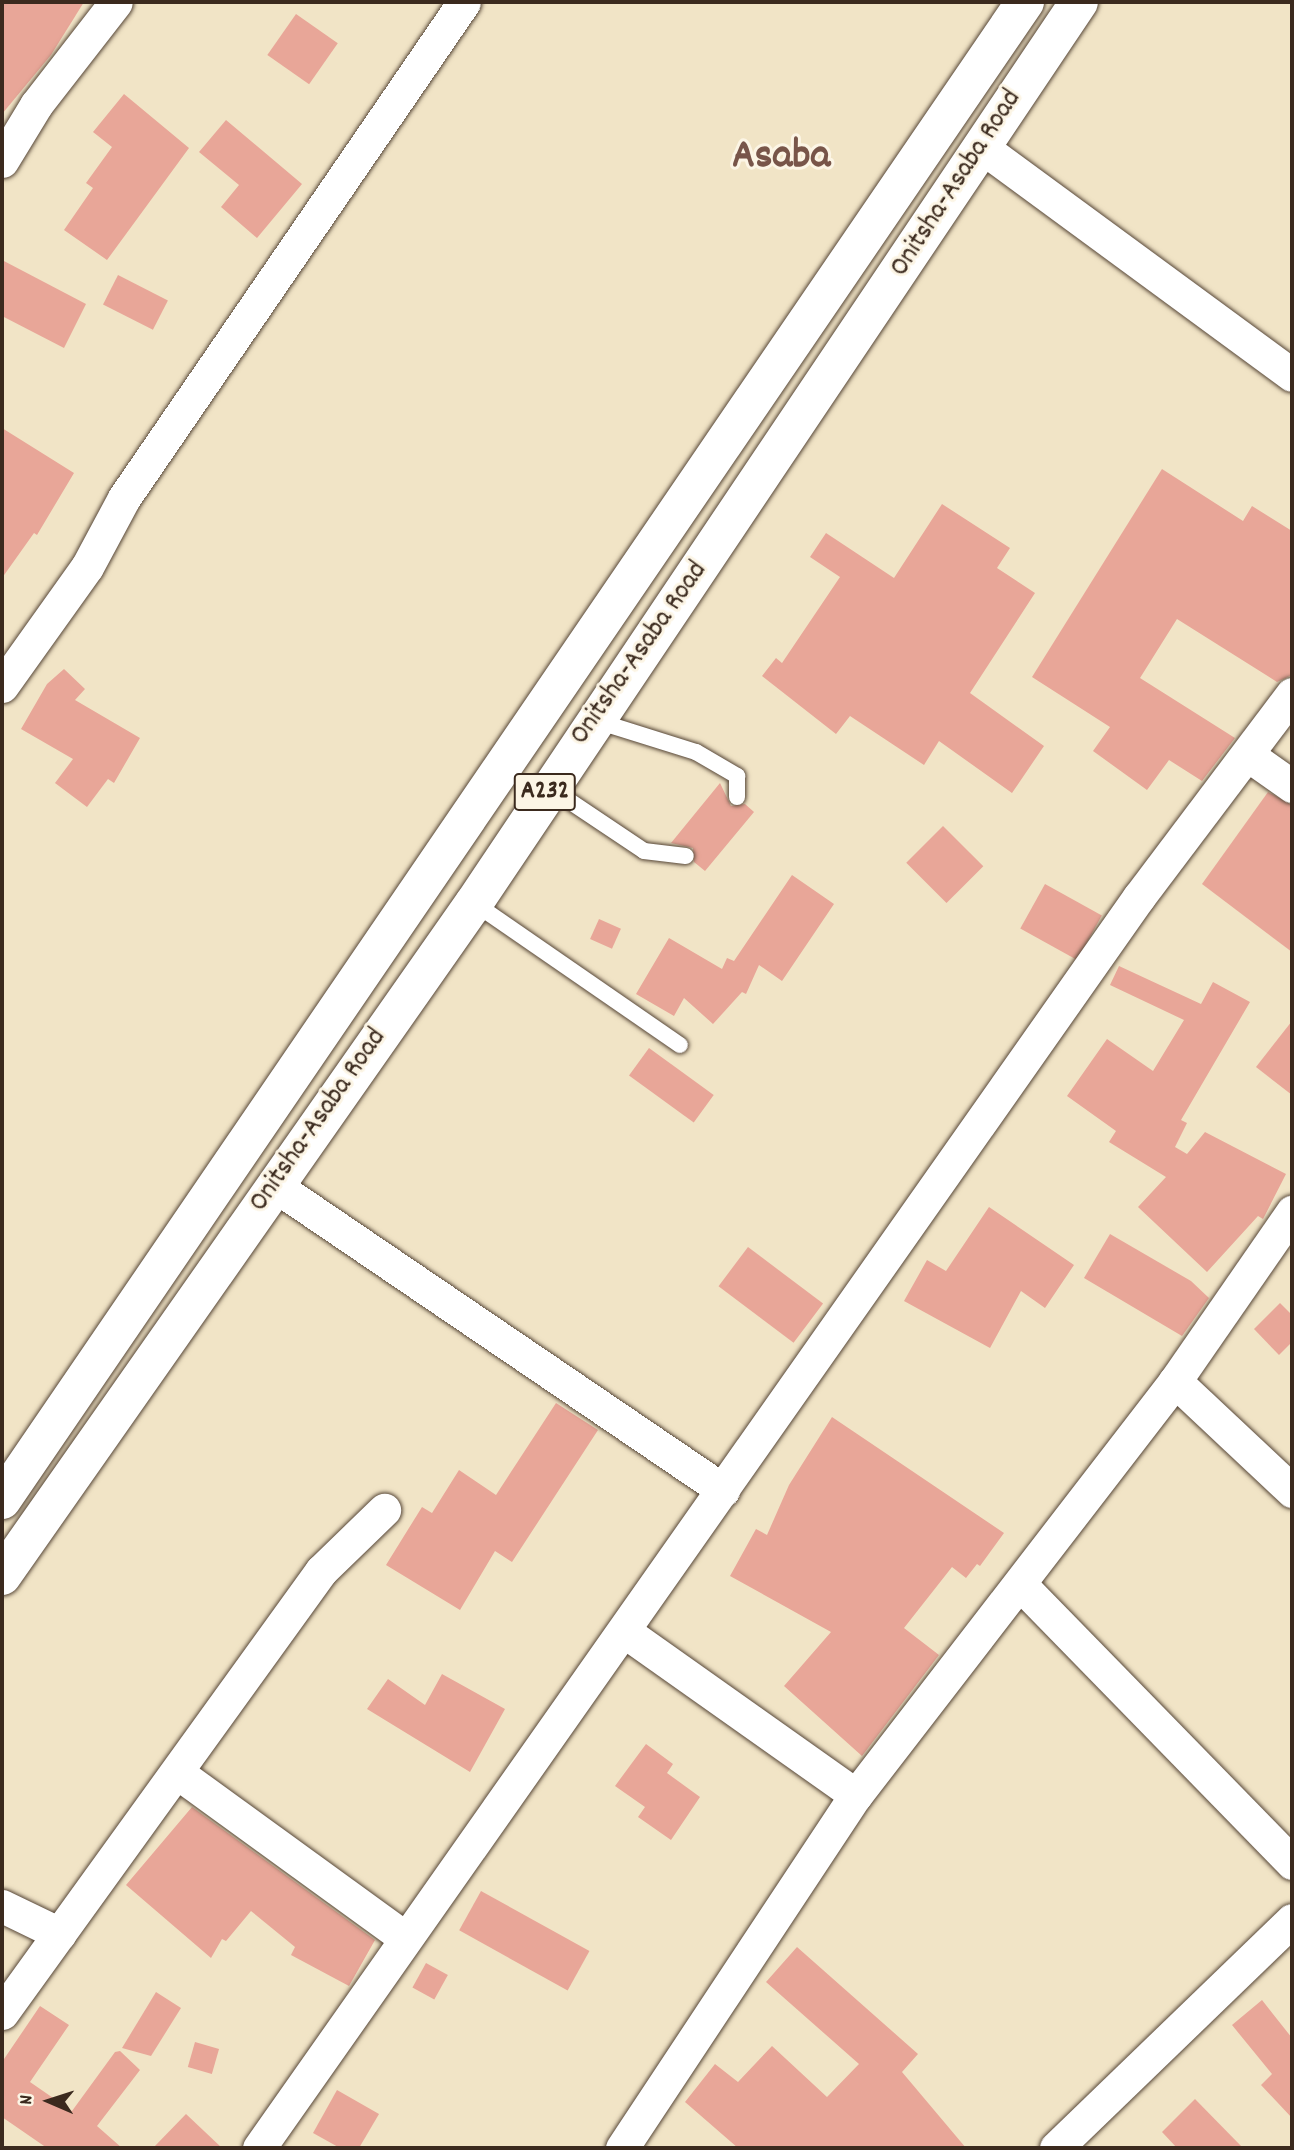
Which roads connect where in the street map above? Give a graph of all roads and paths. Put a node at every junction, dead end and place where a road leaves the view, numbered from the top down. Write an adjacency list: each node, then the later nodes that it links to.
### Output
1 (116, 2): 6 (street)
2 (464, 2): 10 (street)
3 (1025, 2): 8 (highway, A232)
4 (1079, 2): 5 (highway, Onitsha-Asaba Road / A232)
5 (983, 148): 7 (street); 9 (highway, Onitsha-Asaba Road / A232)
6 (2, 161)
7 (1292, 375)
8 (592, 636): 9 (highway); 25 (highway, A232)
9 (640, 654): 12 (highway, Onitsha-Asaba Road / A232)
10 (2, 686)
11 (1292, 694): 13 (street)
12 (594, 720): 15 (highway, Onitsha-Asaba Road / A232); 16 (lane)
13 (1248, 755): 14 (street); 23 (street)
14 (1292, 786)
15 (548, 787): 17 (lane); 18 (highway, Onitsha-Asaba Road / A232)
16 (737, 797)
17 (686, 856)
18 (474, 903): 19 (lane); 20 (highway, Onitsha-Asaba Road / A232)
19 (680, 1045)
20 (274, 1185): 23 (street); 27 (highway, Onitsha-Asaba Road / A232)
21 (1292, 1212): 22 (street)
22 (1175, 1381): 24 (street); 28 (street)
23 (723, 1490): 29 (street)
24 (1292, 1491)
25 (2, 1500)
26 (384, 1510): 30 (street)
27 (2, 1576)
28 (1020, 1584): 31 (street); 32 (street)
29 (624, 1631): 31 (street); 36 (street)
30 (178, 1773): 35 (street); 36 (street)
31 (856, 1795): 39 (street)
32 (1292, 1863)
33 (2, 1906): 35 (street)
34 (1292, 1920): 40 (street)
35 (60, 1934): 37 (street)
36 (404, 1937): 38 (street)
37 (2, 2013)
38 (259, 2148)
39 (622, 2148)
40 (1056, 2148)

